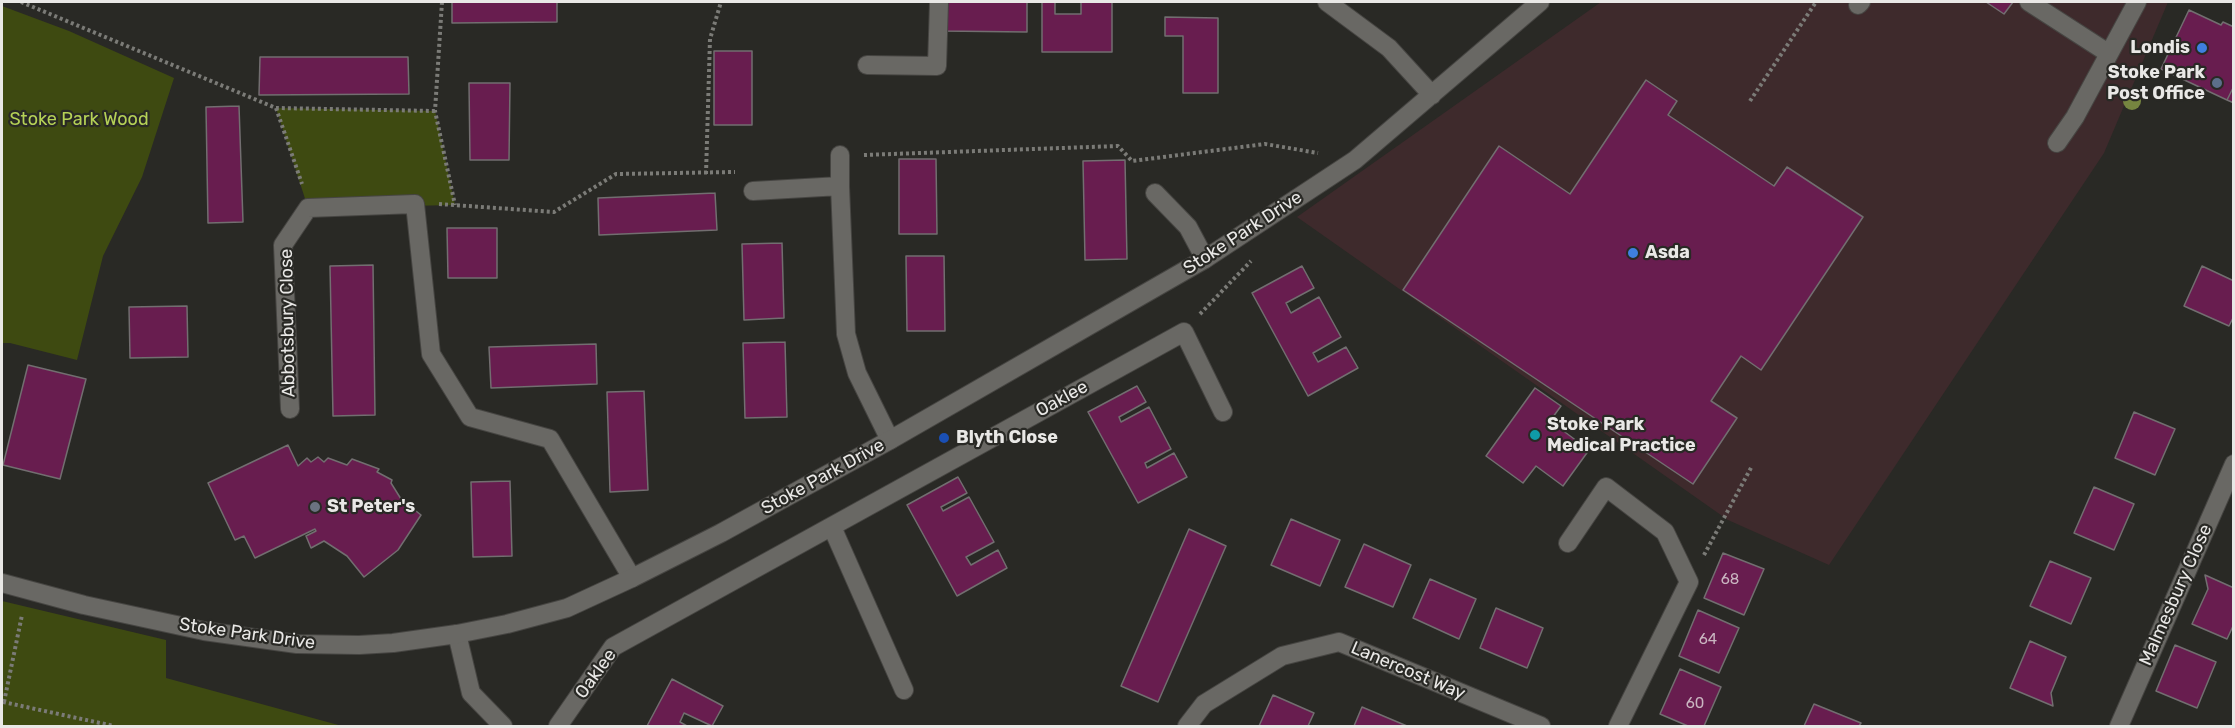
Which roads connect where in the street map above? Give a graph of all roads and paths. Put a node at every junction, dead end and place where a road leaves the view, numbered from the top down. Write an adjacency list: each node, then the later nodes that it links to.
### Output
1 (21, 2): 14 (path)
2 (442, 2): 15 (path)
3 (721, 2): 20 (path)
4 (939, 2): 11 (street)
5 (1327, 2): 12 (street)
6 (1540, 2): 12 (street, Stoke Park Drive)
7 (1816, 2): 13 (path)
8 (2029, 2): 10 (street)
9 (2137, 2): 10 (street)
10 (2108, 53): 16 (street)
11 (867, 65)
12 (1432, 95): 18 (street, Stoke Park Drive)
13 (1750, 101)
14 (276, 108): 15 (path); 26 (path)
15 (435, 111): 25 (path)
16 (2057, 143)
17 (840, 155): 18 (path); 21 (street)
18 (1354, 160): 27 (street, Stoke Park Drive)
19 (740, 172): 20 (path)
20 (706, 174): 25 (path)
21 (840, 186): 22 (street); 30 (street)
22 (753, 191)
23 (1155, 193): 27 (street)
24 (415, 204): 25 (path); 26 (street); 35 (street)
25 (455, 205)
26 (308, 208): 28 (street, Abbotsbury Close)
27 (1205, 259): 30 (street, Stoke Park Drive)
28 (290, 409)
29 (1223, 412): 33 (street, Oaklee)
30 (890, 440): 35 (street, Stoke Park Drive)
31 (2234, 464): 48 (street, Malmesbury Close)
32 (1752, 466): 36 (path)
33 (831, 527): 40 (street); 44 (street, Oaklee)
34 (1568, 543): 36 (street)
35 (632, 578): 39 (street, Stoke Park Drive)
36 (1689, 582): 47 (street)
37 (2, 583): 38 (street, Stoke Park Drive)
38 (28, 589): 39 (street, Stoke Park Drive); 41 (path)
39 (457, 634): 43 (street)
40 (904, 690)
41 (3, 701): 42 (path)
42 (114, 726)
43 (503, 726)
44 (558, 726)
45 (1187, 726): 46 (street, Lanercost Way)
46 (1541, 726)
47 (1618, 726)
48 (2119, 726)

